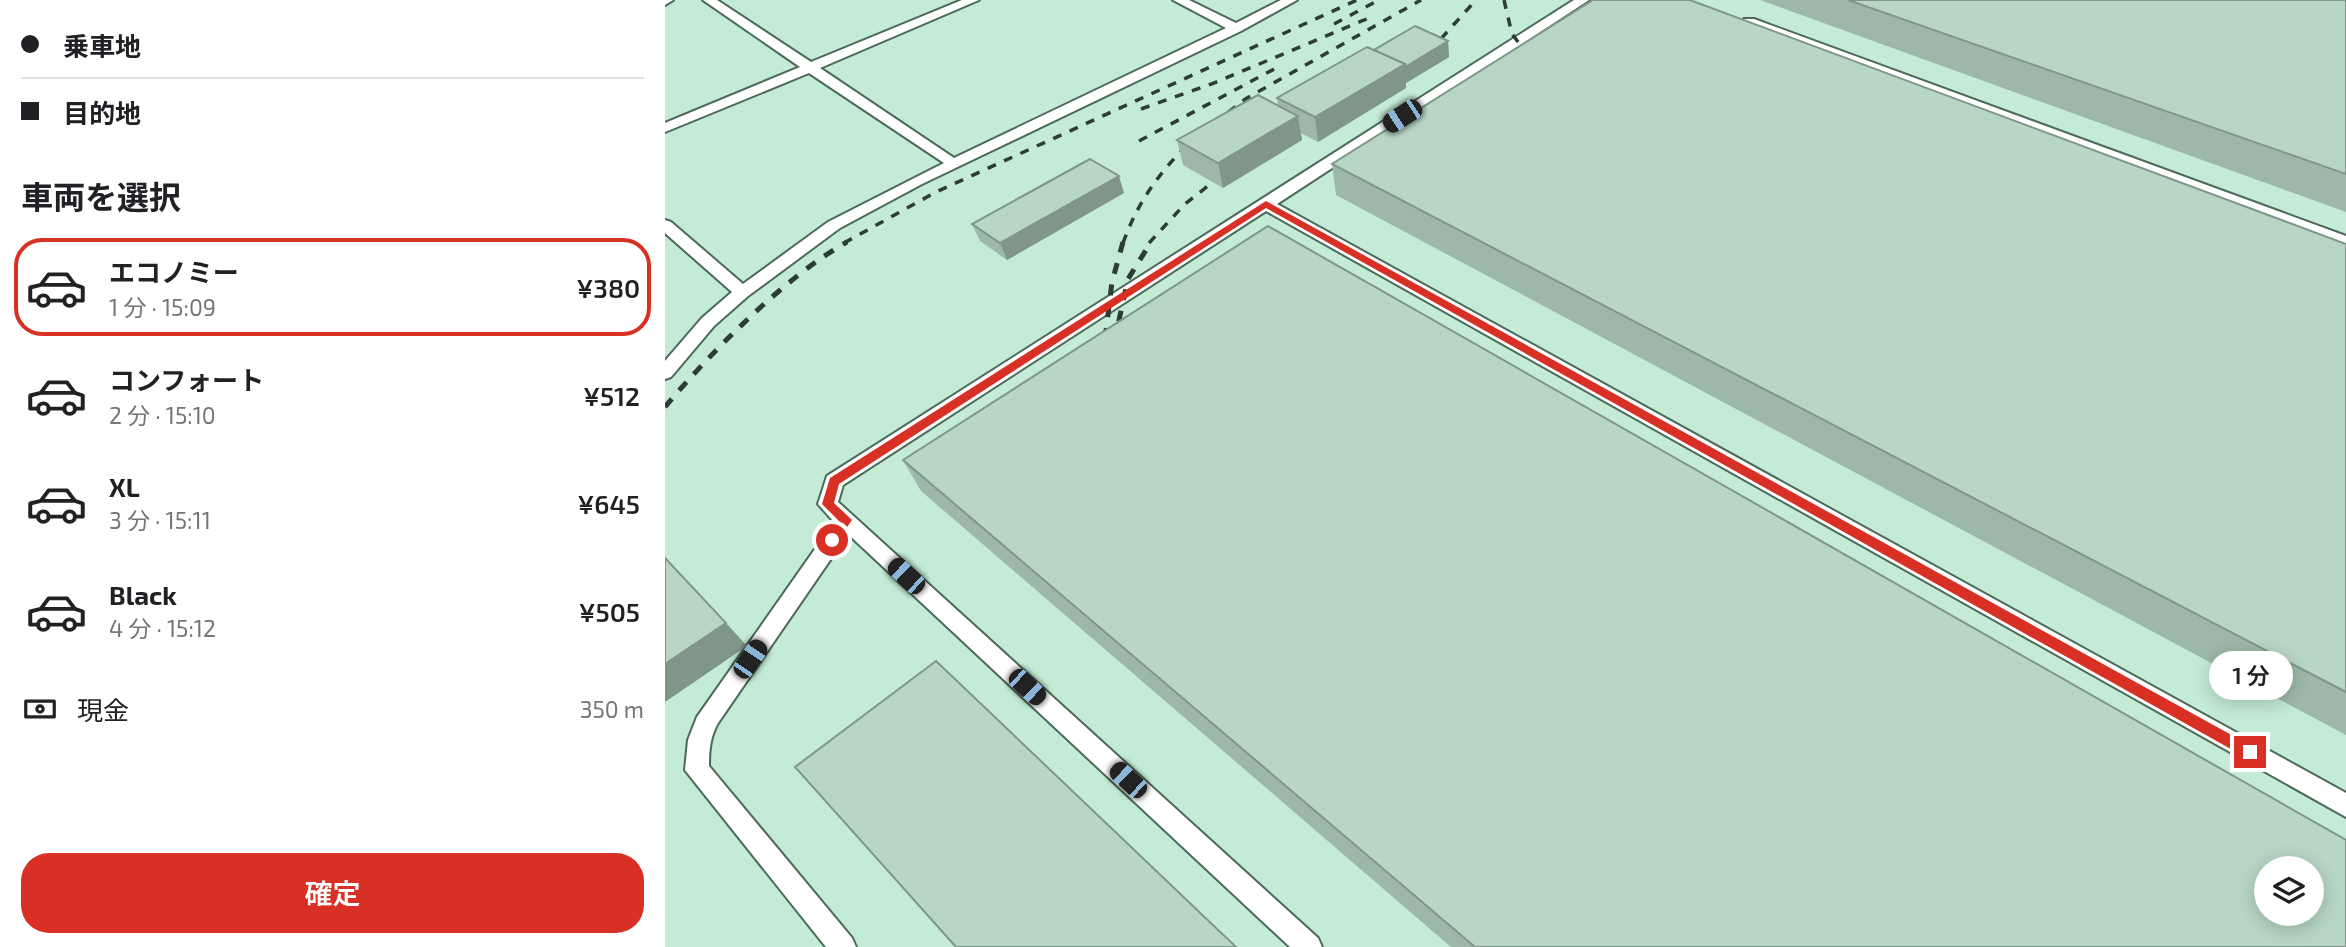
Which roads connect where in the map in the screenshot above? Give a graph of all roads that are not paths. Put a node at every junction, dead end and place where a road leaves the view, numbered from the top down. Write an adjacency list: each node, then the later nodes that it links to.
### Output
1 (709, 0): 8 (lane)
2 (973, 0): 8 (lane)
3 (1179, 0): 7 (lane)
4 (1291, 0): 7 (lane)
5 (1583, 0): 11 (lane)
6 (1729, 15): 13 (lane)
7 (1236, 28): 14 (lane)
8 (811, 67): 9 (lane); 10 (lane)
9 (665, 128)
10 (947, 159)
11 (1266, 204): 16 (lane); 17 (lane)
12 (665, 225): 14 (lane)
13 (2346, 242)
14 (742, 292): 15 (lane)
15 (665, 373)
16 (846, 520): 18 (lane); 19 (lane)
17 (2346, 806)
18 (843, 947)
19 (1309, 947)

